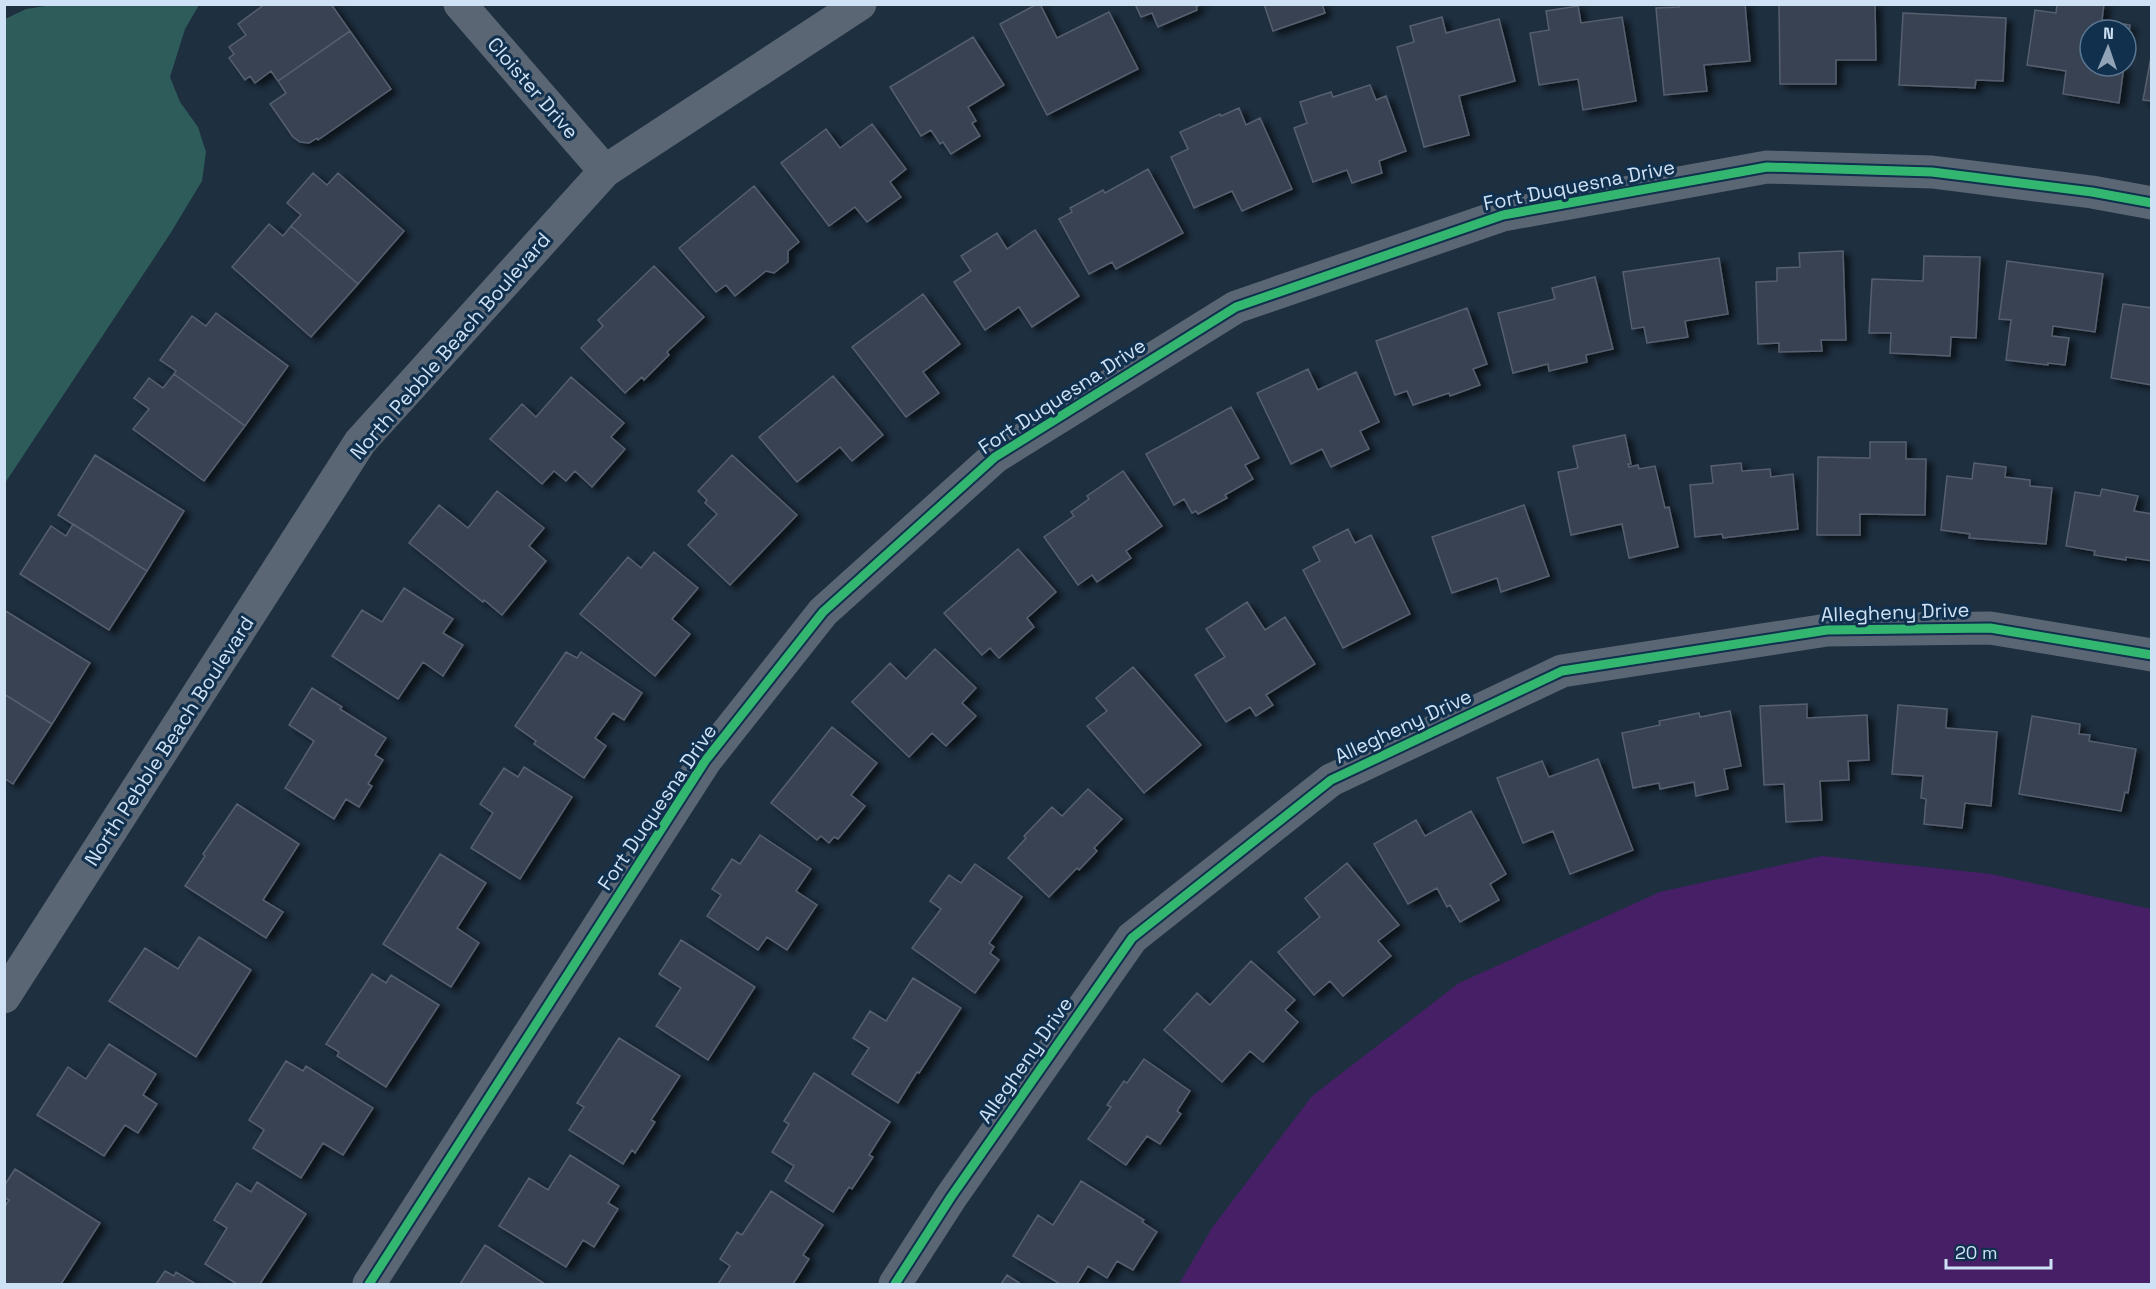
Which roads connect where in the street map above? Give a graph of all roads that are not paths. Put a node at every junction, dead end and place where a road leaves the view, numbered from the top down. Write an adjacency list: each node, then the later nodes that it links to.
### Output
1 (460, 4): 3 (street, Cloister Drive)
2 (860, 4): 3 (street, North Pebble Beach Boulevard)
3 (606, 171): 6 (street, North Pebble Beach Boulevard)
4 (2151, 203): 7 (street, Fort Duquesna Drive)
5 (2151, 655): 8 (street, Allegheny Drive)
6 (4, 997)
7 (369, 1284)
8 (896, 1284)

